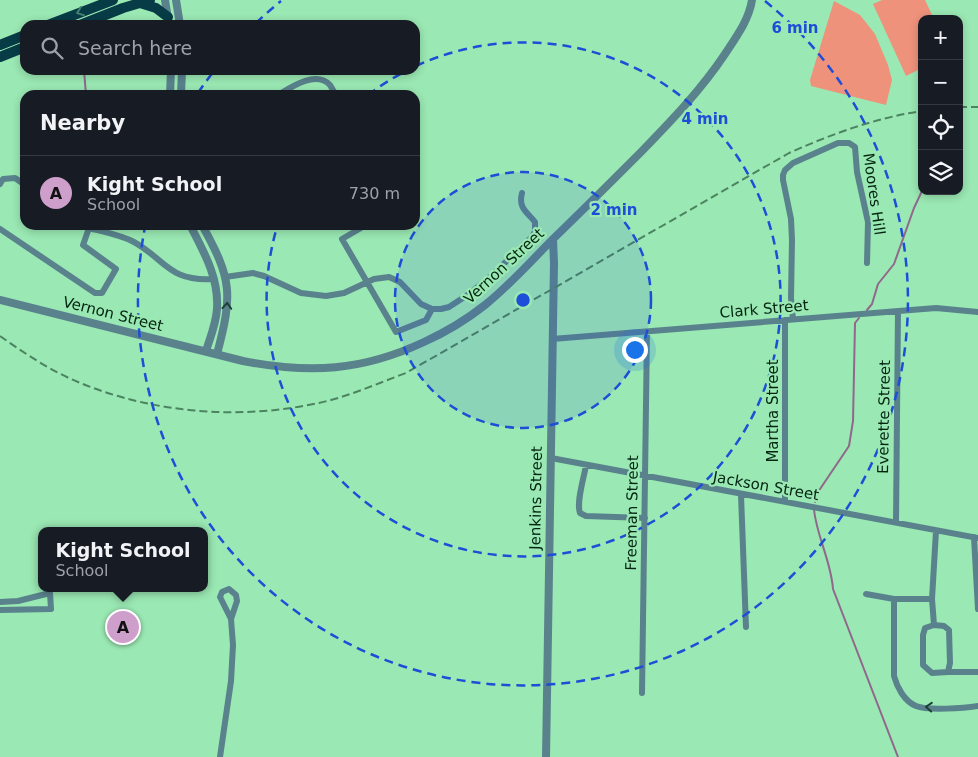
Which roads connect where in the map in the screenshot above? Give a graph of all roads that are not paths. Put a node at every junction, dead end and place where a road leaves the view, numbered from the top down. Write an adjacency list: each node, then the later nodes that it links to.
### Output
1 (113, 0): 7 (main road, one-way to 7)
2 (150, 0): 6 (main road)
3 (165, 0): 10 (street)
4 (176, 0): 11 (street)
5 (752, 0): 31 (street, Vernon Street)
6 (139, 3): 8 (main road); 9 (main road)
7 (61, 20)
8 (93, 20)
9 (167, 20)
10 (168, 20)
11 (179, 20)
12 (20, 37): 13 (main road)
13 (0, 45)
14 (20, 48): 15 (main road)
15 (0, 57)
16 (171, 75): 18 (street)
17 (182, 75): 19 (street)
18 (170, 90)
19 (181, 90)
20 (288, 90): 21 (street)
21 (333, 90)
22 (20, 182): 23 (street)
23 (0, 184)
24 (522, 193): 37 (street)
25 (0, 229): 26 (street)
26 (86, 230)
27 (97, 230): 34 (street)
28 (193, 230): 34 (street)
29 (205, 230): 33 (street)
30 (357, 230): 35 (street)
31 (553, 240): 43 (street, Jenkins Street); 45 (street, Vernon Street)
32 (867, 263): 40 (street, Moores Hill)
33 (225, 277): 34 (street); 35 (street); 45 (street, one-way to 33)
34 (214, 278): 44 (street)
35 (366, 282): 37 (street); 37 (street)
36 (0, 300): 44 (street, Vernon Street)
37 (432, 309)
38 (898, 311): 39 (street, Clark Street); 40 (street, Clark Street); 52 (street, Everette Street)
39 (978, 312)
40 (793, 319): 41 (street, Clark Street)
41 (785, 320): 42 (street, Clark Street); 50 (street, Martha Street)
42 (647, 332): 43 (street, Clark Street); 48 (street, Freeman Street)
43 (552, 339): 46 (street, Jenkins Street)
44 (206, 351): 45 (street, Vernon Street)
45 (217, 354)
46 (551, 458): 47 (street, Jackson Street); 69 (street, Jenkins Street)
47 (586, 465): 48 (street, Jackson Street); 51 (street)
48 (646, 477): 49 (street, Jackson Street); 51 (street, Freeman Street)
49 (741, 495): 50 (street, Jackson Street); 63 (street)
50 (785, 501): 52 (street, Jackson Street)
51 (645, 518): 66 (street, Freeman Street)
52 (896, 522): 53 (street, Jackson Street)
53 (936, 531): 54 (street, Jackson Street); 57 (street)
54 (976, 537): 59 (street)
55 (866, 594): 56 (street)
56 (894, 599): 57 (street); 67 (street, one-way to 56)
57 (932, 599): 62 (street)
58 (0, 602): 60 (street)
59 (978, 609)
60 (0, 610)
61 (231, 619): 68 (street)
62 (934, 625): 64 (street); 64 (street)
63 (746, 627)
64 (948, 672): 65 (street)
65 (978, 672)
66 (642, 693)
67 (978, 706)
68 (220, 757)
69 (546, 757)

